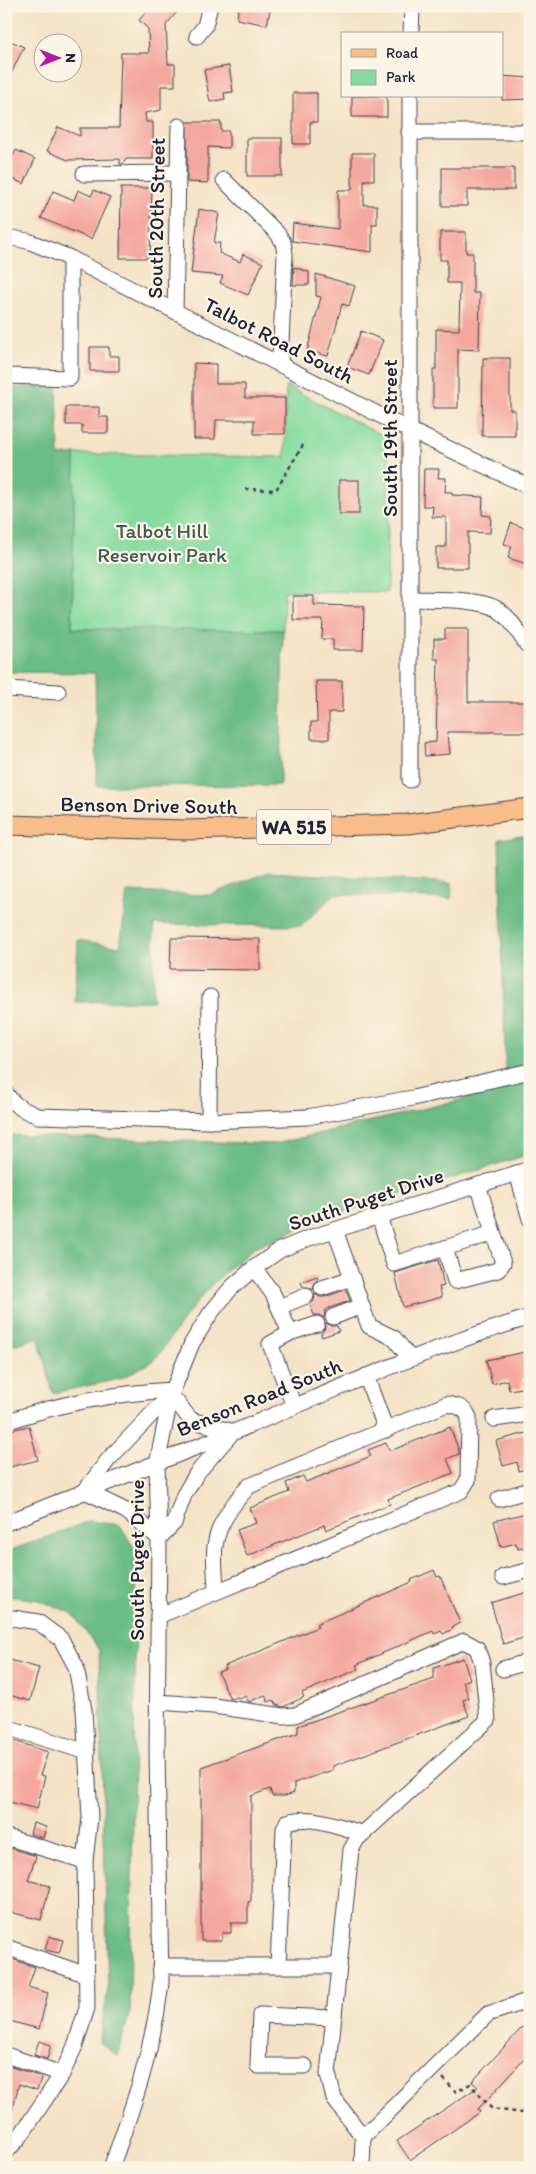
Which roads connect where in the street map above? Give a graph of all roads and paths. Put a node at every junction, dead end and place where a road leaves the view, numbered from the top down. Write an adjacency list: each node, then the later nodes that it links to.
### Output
1 (210, 6): 4 (street)
2 (412, 6): 3 (street)
3 (411, 32)
4 (197, 36)
5 (410, 98): 7 (street, South 19th Street)
6 (179, 126): 9 (street, South 20th Street)
7 (409, 132): 8 (street); 17 (street, South 19th Street)
8 (530, 132)
9 (178, 172): 10 (street); 14 (street, South 20th Street)
10 (84, 174)
11 (224, 180): 15 (street)
12 (6, 237): 13 (street, Talbot Road South)
13 (70, 258): 14 (street, Talbot Road South); 16 (street)
14 (175, 311): 15 (street, Talbot Road South)
15 (280, 365): 17 (street, Talbot Road South)
16 (6, 376)
17 (411, 431): 19 (street, Talbot Road South); 21 (street, South 19th Street)
18 (303, 445): 20 (path)
19 (530, 487)
20 (245, 490)
21 (411, 599): 22 (street); 25 (street, South 19th Street)
22 (527, 645)
23 (6, 689): 24 (street)
24 (58, 692)
25 (410, 780)
26 (530, 808): 27 (main road, Benson Drive South / WA 515)
27 (6, 826)
28 (210, 997): 31 (street)
29 (530, 1072): 31 (street)
30 (6, 1093): 31 (street)
31 (209, 1120)
32 (523, 1171): 33 (street, South Puget Drive); 35 (street)
33 (478, 1185): 34 (street, South Puget Drive); 37 (street)
34 (379, 1216): 36 (street, South Puget Drive); 38 (street)
35 (530, 1219)
36 (335, 1230): 39 (street, South Puget Drive); 40 (street)
37 (493, 1233): 38 (street); 38 (street)
38 (445, 1248)
39 (254, 1268): 44 (street); 51 (street, South Puget Drive)
40 (352, 1278): 41 (street); 43 (street)
41 (322, 1288)
42 (306, 1296): 44 (street)
43 (362, 1306): 45 (street); 49 (street)
44 (279, 1307): 48 (street)
45 (333, 1317)
46 (530, 1317): 49 (street, Benson Road South)
47 (317, 1324): 48 (street)
48 (290, 1333): 52 (street)
49 (410, 1358): 50 (street, Benson Road South)
50 (366, 1376): 52 (street, Benson Road South); 56 (street)
51 (172, 1392): 55 (street); 57 (street); 58 (street, South Puget Drive); 60 (street)
52 (294, 1406): 57 (street, Benson Road South)
53 (530, 1414): 54 (street)
54 (494, 1419)
55 (6, 1422)
56 (386, 1430): 66 (street); 66 (street)
57 (234, 1432): 58 (street, Benson Road South); 63 (street)
58 (157, 1464): 60 (street, Benson Road South); 63 (street, South Puget Drive)
59 (530, 1490): 61 (street)
60 (85, 1491): 62 (street, Benson Road South); 63 (street)
61 (499, 1499)
62 (6, 1523)
63 (158, 1538): 67 (street, South Puget Drive)
64 (530, 1570): 65 (street)
65 (504, 1577)
66 (216, 1592): 67 (street)
67 (158, 1616): 71 (street, South Puget Drive)
68 (6, 1617): 73 (street)
69 (530, 1661): 70 (street)
70 (504, 1669)
71 (158, 1702): 74 (street); 78 (street, South Puget Drive)
72 (6, 1727): 73 (street)
73 (87, 1752): 76 (street)
74 (364, 1834): 79 (street); 80 (street)
75 (6, 1837): 76 (street)
76 (85, 1861): 81 (street)
77 (6, 1948): 81 (street)
78 (160, 1966): 79 (street); 91 (street, South Puget Drive)
79 (278, 1966): 80 (street)
80 (339, 1966): 83 (street)
81 (87, 1975): 87 (street)
82 (530, 2000): 86 (street)
83 (334, 2018): 85 (street); 89 (street)
84 (6, 2055): 87 (street)
85 (305, 2066)
86 (434, 2067): 88 (path); 89 (street)
87 (62, 2074): 90 (street)
88 (530, 2114)
89 (363, 2137): 92 (street)
90 (6, 2152)
91 (111, 2168)
92 (362, 2168)

